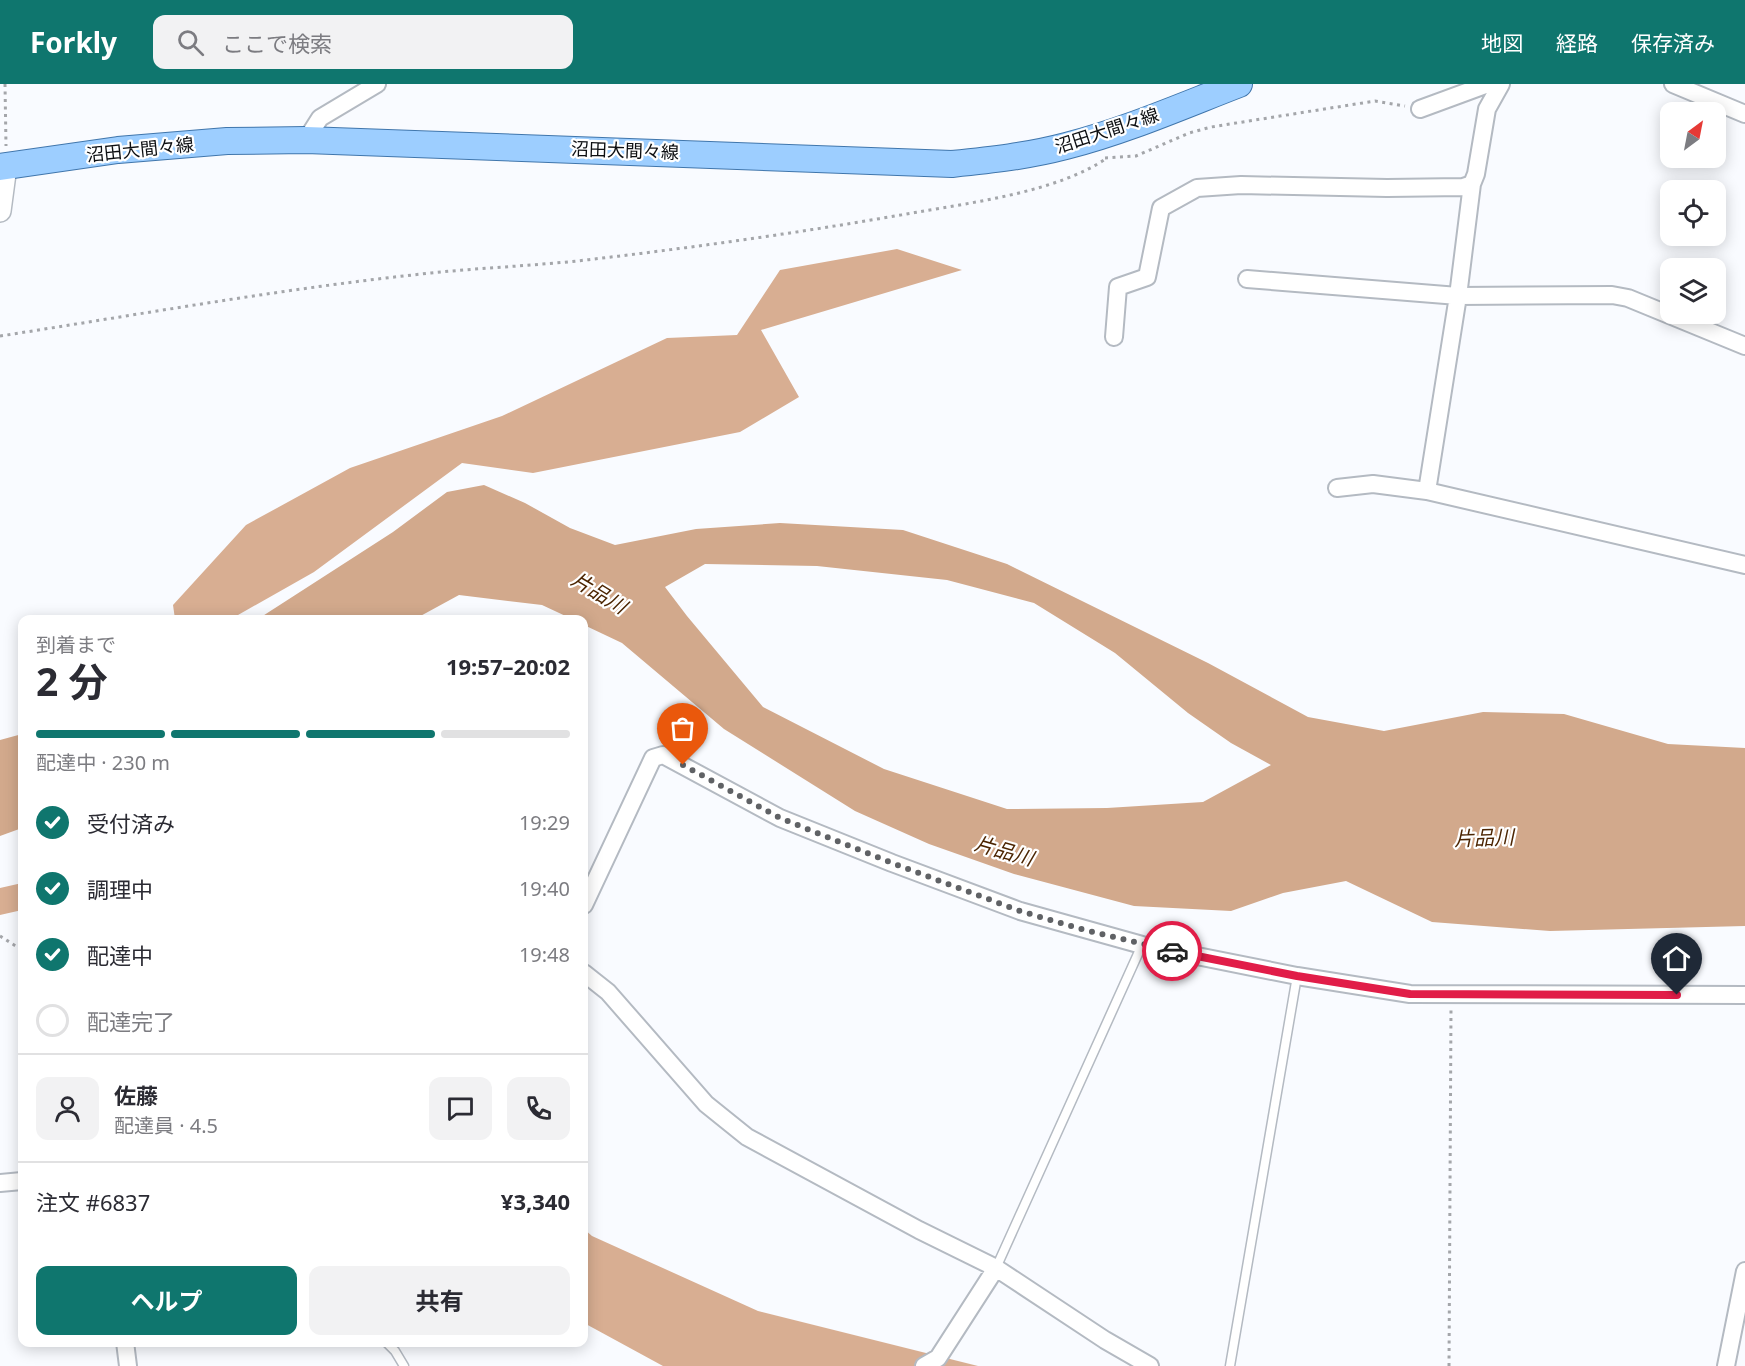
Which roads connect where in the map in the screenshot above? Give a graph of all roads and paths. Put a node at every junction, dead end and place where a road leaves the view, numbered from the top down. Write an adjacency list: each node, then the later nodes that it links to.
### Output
1 (5, 84): 12 (path)
2 (377, 84): 9 (street)
3 (1239, 84): 9 (main road, 沼田大間々線)
4 (1488, 84): 7 (street)
5 (1501, 84): 13 (street)
6 (1673, 84): 8 (street)
7 (1420, 109): 10 (path)
8 (1745, 114)
9 (306, 140): 12 (main road, 沼田大間々線)
10 (1107, 158): 11 (path); 17 (path)
11 (1098, 159)
12 (3, 166): 14 (street)
13 (1472, 184): 16 (street); 18 (street)
14 (0, 211)
15 (1247, 279): 16 (street)
16 (1458, 296): 19 (street); 21 (street)
17 (0, 336)
18 (1114, 337)
19 (1745, 346)
20 (1337, 488): 21 (street)
21 (1427, 491): 22 (street)
22 (1745, 565)
23 (588, 896): 25 (street)
24 (0, 936): 26 (path)
25 (1142, 945): 28 (street); 33 (lane)
26 (18, 947)
27 (588, 976): 33 (street)
28 (1297, 976): 29 (street); 41 (lane)
29 (1451, 994): 30 (street); 42 (path)
30 (1745, 995)
31 (18, 1181): 32 (street)
32 (0, 1183)
33 (996, 1268): 39 (street); 40 (street)
34 (1745, 1271): 43 (street)
35 (125, 1347): 37 (street)
36 (390, 1347): 38 (lane)
37 (128, 1366)
38 (404, 1366)
39 (924, 1366)
40 (1150, 1366)
41 (1230, 1366)
42 (1449, 1366)
43 (1726, 1366)

